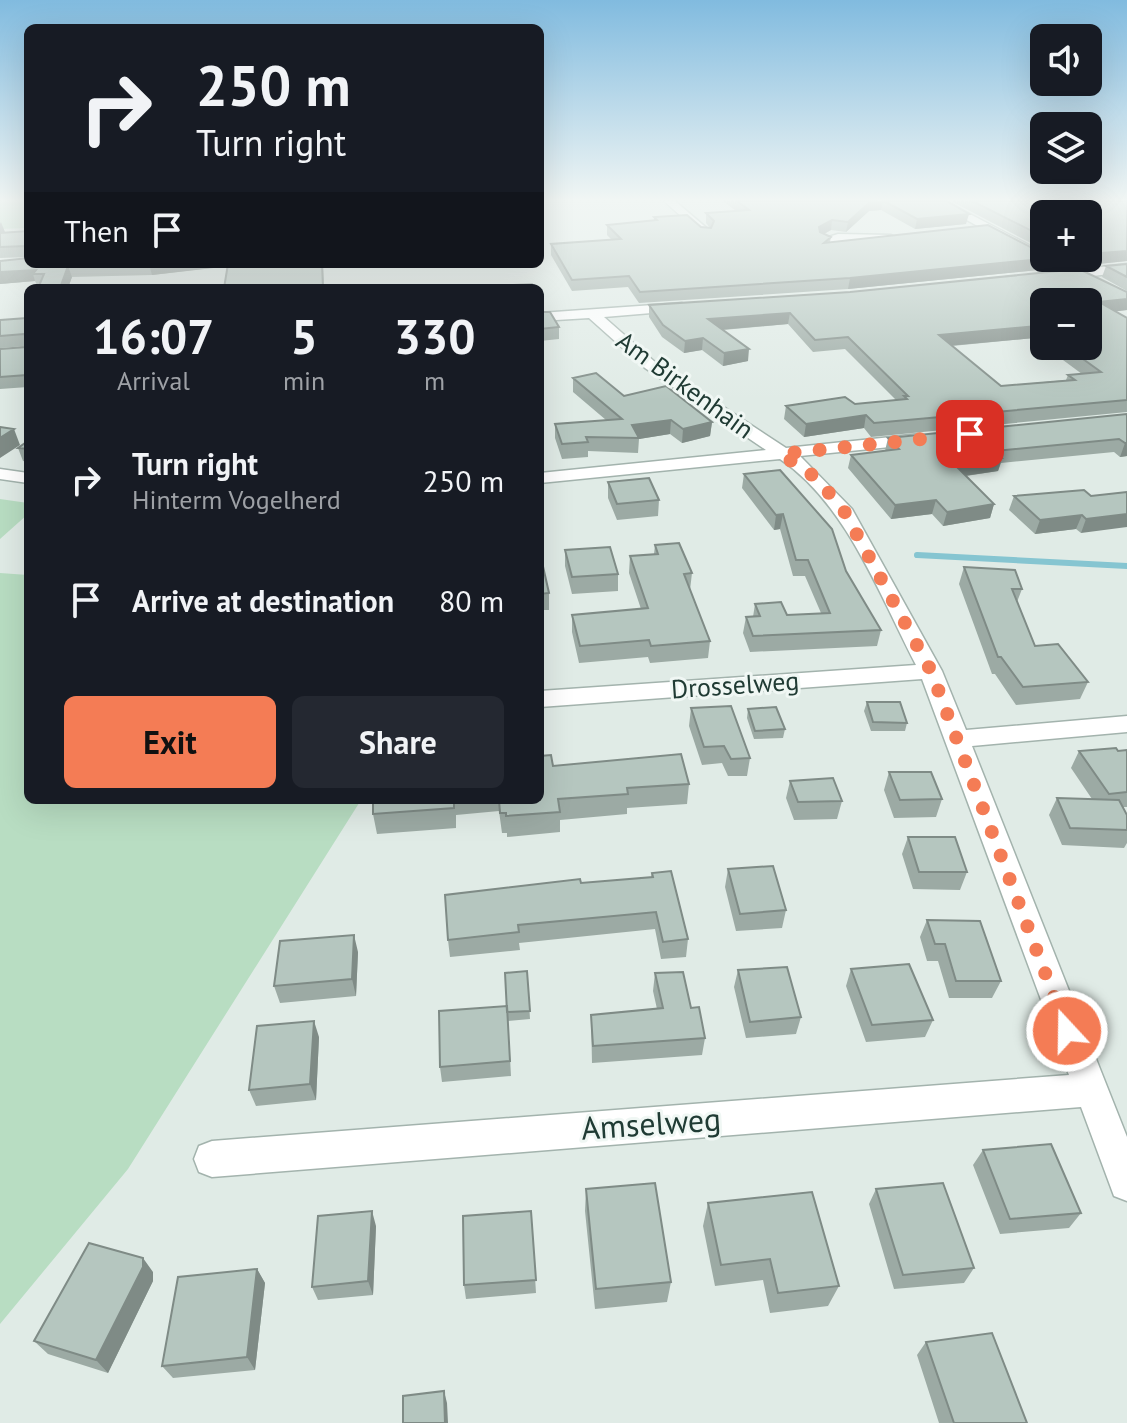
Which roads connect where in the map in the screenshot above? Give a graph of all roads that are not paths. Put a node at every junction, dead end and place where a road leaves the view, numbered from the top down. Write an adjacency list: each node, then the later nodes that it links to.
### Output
1 (1127, 268): 3 (street)
2 (1073, 272): 3 (street)
3 (1077, 274): 4 (street); 5 (street)
4 (1048, 277)
5 (1103, 287)
6 (690, 307): 7 (street)
7 (592, 313): 8 (street); 10 (street, Am Birkenhain)
8 (544, 317)
9 (939, 437): 10 (street)
10 (781, 454): 13 (street); 14 (street, Am Birkenhain)
11 (0, 474): 12 (street)
12 (24, 477)
13 (544, 478)
14 (931, 671): 15 (street, Drosselweg); 17 (street, Am Birkenhain)
15 (544, 699)
16 (1127, 724): 17 (street)
17 (957, 739): 18 (street, Am Birkenhain)
18 (1089, 1090): 19 (street, Amselweg); 20 (street, Am Birkenhain)
19 (212, 1159)
20 (1127, 1183)

